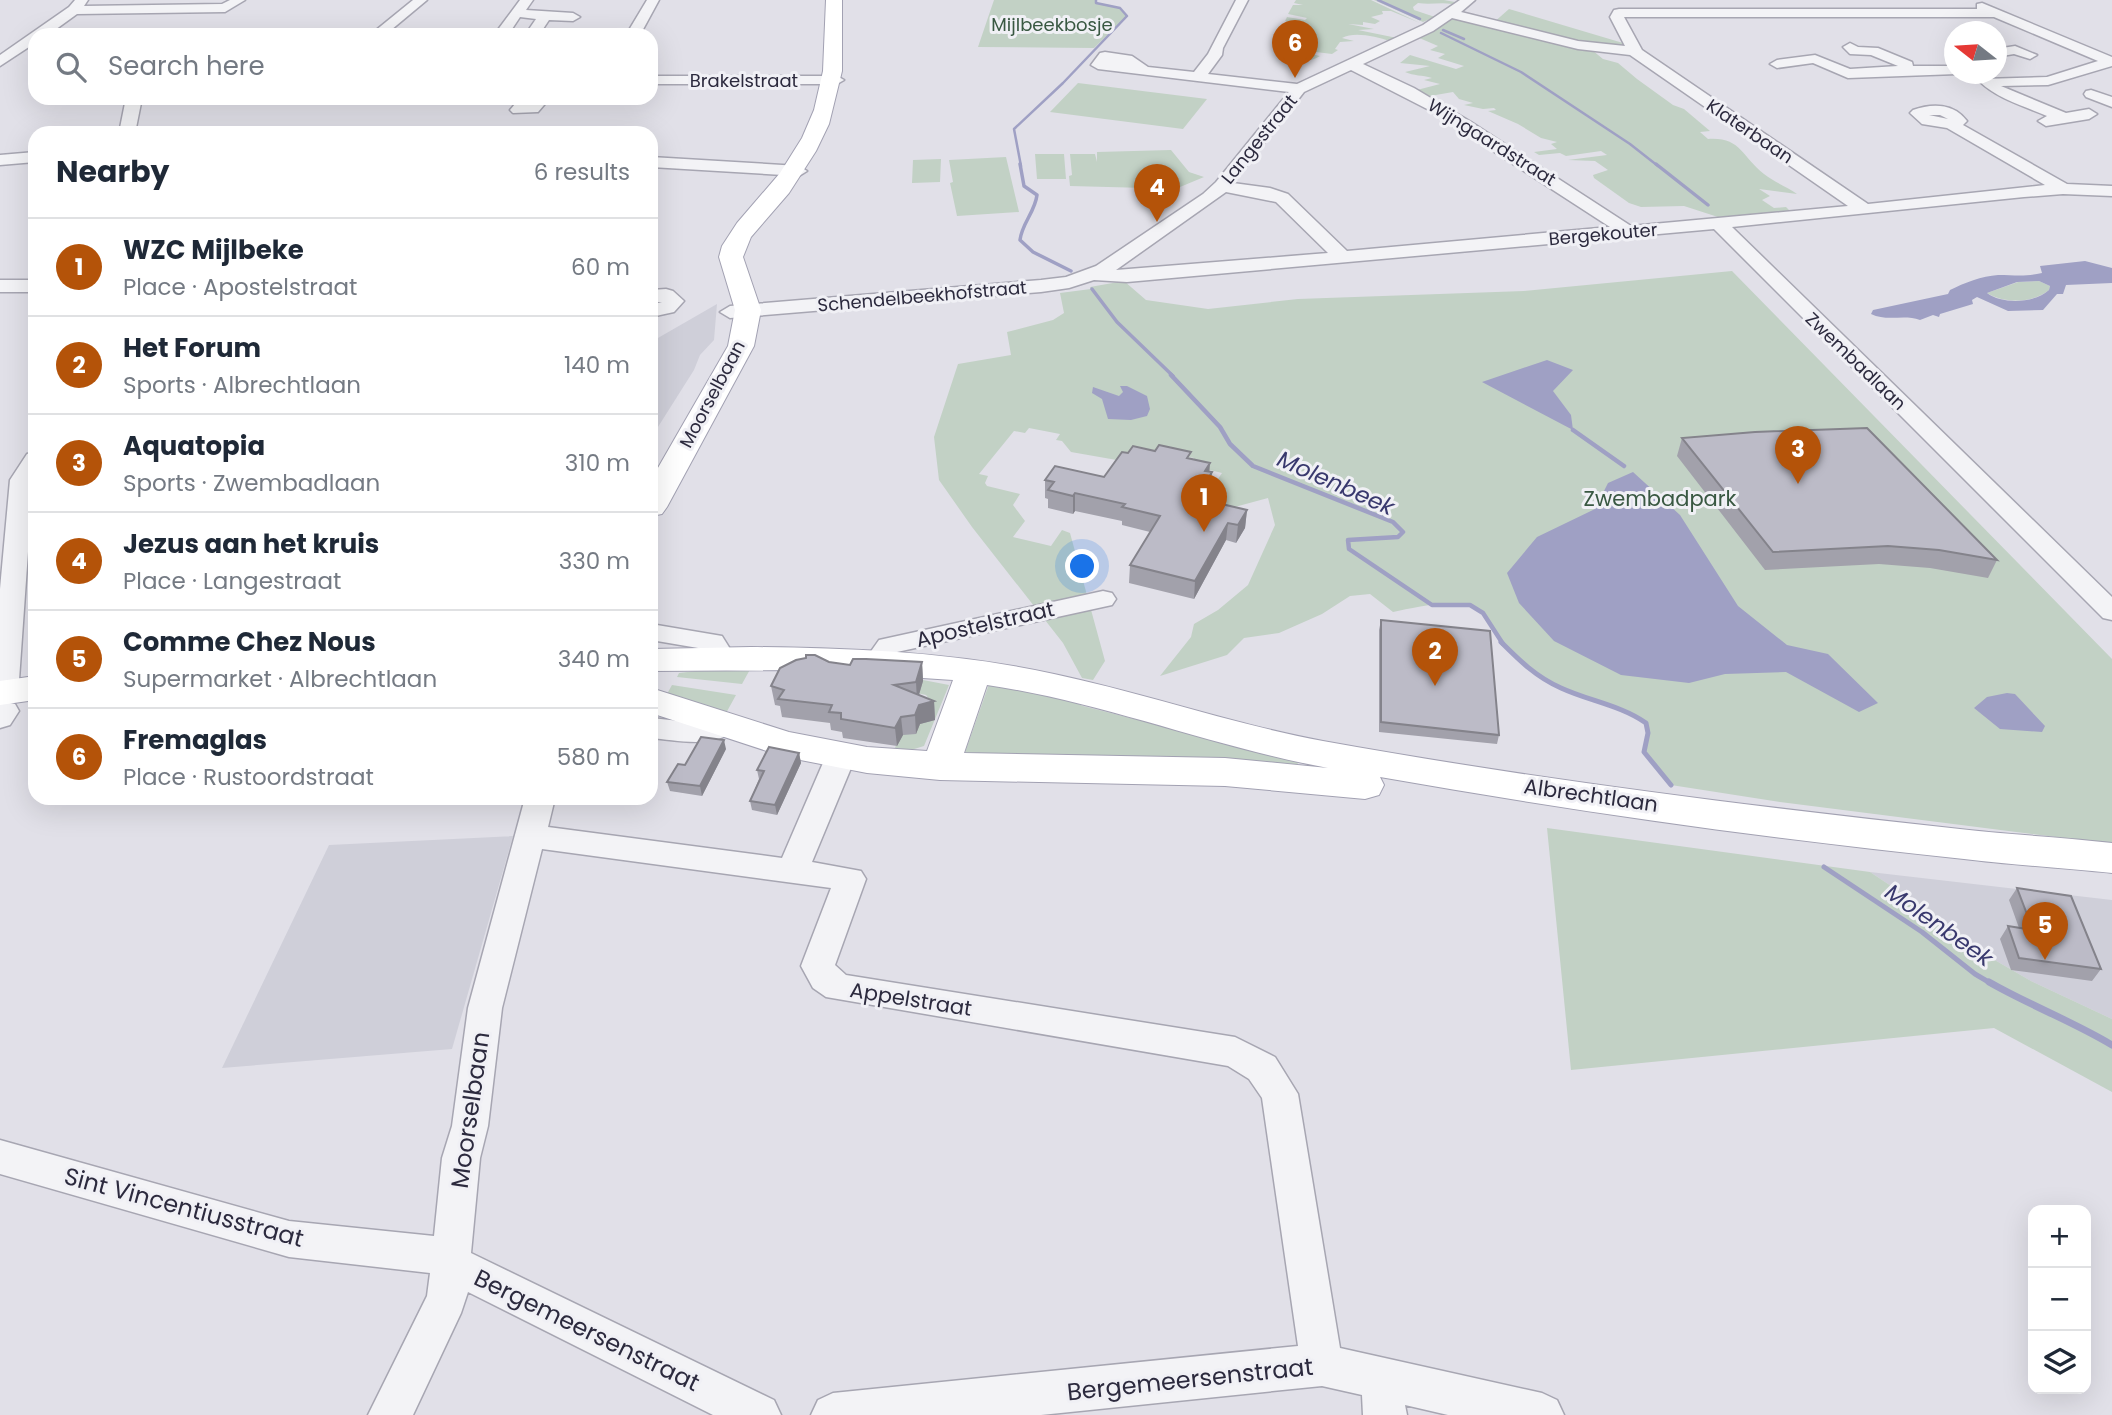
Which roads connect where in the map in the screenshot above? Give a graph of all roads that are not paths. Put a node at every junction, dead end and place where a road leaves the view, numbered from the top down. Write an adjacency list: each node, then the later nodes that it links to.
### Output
1 (239, 0): 9 (street)
2 (421, 0): 15 (street)
3 (527, 0): 10 (street)
4 (653, 0): 18 (street)
5 (834, 0): 36 (main road, Moorselbaan)
6 (1242, 0): 25 (street)
7 (1469, 0): 11 (street, Langestraat)
8 (1957, 4): 21 (street); 28 (street)
9 (78, 5): 14 (street)
10 (517, 13): 12 (street); 16 (street)
11 (1450, 13): 21 (street, Klaterbaan); 29 (street, Langestraat)
12 (545, 16): 13 (street); 17 (street)
13 (573, 17)
14 (48, 28)
15 (386, 28)
16 (504, 28)
17 (537, 28)
18 (637, 28)
19 (28, 42): 27 (street)
20 (1850, 47): 22 (street)
21 (1634, 48): 57 (street, Klaterbaan)
22 (1873, 51): 23 (street); 33 (street)
23 (1910, 51)
24 (2007, 51): 26 (street)
25 (1215, 55): 34 (street); 37 (street)
26 (2030, 55)
27 (0, 62)
28 (2112, 62): 45 (street)
29 (1350, 64): 39 (street, Langestraat); 59 (street, Wijngaardstraat)
30 (1777, 64): 33 (street)
31 (1142, 69): 34 (street)
32 (1944, 70): 33 (street)
33 (1914, 71): 38 (street)
34 (1199, 76): 37 (street)
35 (658, 80): 36 (street, Brakelstraat)
36 (834, 80): 53 (main road, Moorselbaan)
37 (1230, 80): 39 (street)
38 (1942, 84)
39 (1299, 89): 54 (street, Langestraat)
40 (2091, 94): 41 (street)
41 (2112, 102)
42 (133, 105): 49 (street)
43 (522, 105): 44 (street)
44 (536, 105)
45 (2076, 113): 46 (street); 48 (street)
46 (2112, 114)
47 (1951, 124): 55 (street)
48 (2029, 124)
49 (128, 126)
50 (28, 158): 51 (street)
51 (0, 160)
52 (658, 163): 53 (street)
53 (787, 179): 66 (main road, Moorselbaan)
54 (1222, 186): 60 (street); 61 (street, Langestraat)
55 (2063, 190): 56 (street, Bergekouter); 57 (street, Bergekouter)
56 (2112, 191)
57 (1865, 210): 58 (street, Bergekouter)
58 (1726, 222): 59 (street, Bergekouter); 70 (street, Zwembadlaan)
59 (1627, 231): 60 (street, Bergekouter)
60 (1345, 258): 61 (street, Bergekouter)
61 (1094, 274): 66 (street, Schendelbeekhofstraat)
62 (0, 286): 63 (street)
63 (28, 286)
64 (658, 296): 65 (street)
65 (658, 310)
66 (739, 311): 67 (main road, Moorselbaan); 69 (main road, Moorselbaan)
67 (658, 470)
68 (28, 471): 79 (street)
69 (658, 494)
70 (2108, 598)
71 (1103, 599): 75 (street, Apostelstraat)
72 (658, 633): 73 (street)
73 (717, 659): 74 (main road, Albrechtlaan); 75 (main road, Albrechtlaan)
74 (658, 660)
75 (876, 664): 76 (main road, Albrechtlaan)
76 (974, 672): 83 (main road); 86 (main road, Albrechtlaan)
77 (28, 692): 79 (main road)
78 (658, 702): 80 (main road, Albrechtlaan)
79 (7, 706)
80 (724, 724): 81 (street); 82 (main road, Albrechtlaan)
81 (658, 728)
82 (841, 756): 83 (main road, Albrechtlaan); 87 (street)
83 (940, 766): 88 (main road, Albrechtlaan)
84 (538, 805): 85 (street, Moorselbaan)
85 (531, 836): 87 (street, Appelstraat); 90 (street, Moorselbaan)
86 (2112, 858)
87 (792, 871): 91 (street, Appelstraat)
88 (2112, 884)
89 (0, 1157): 90 (street, Sint Vincentiusstraat)
90 (452, 1263): 93 (street, Moorselbaan); 94 (street, Bergemeersenstraat)
91 (1322, 1365): 92 (street, Bergemeersenstraat); 95 (street, Bergemeersenstraat)
92 (1383, 1397): 96 (street, Bergemeersenstraat)
93 (390, 1415)
94 (759, 1415)
95 (833, 1415)
96 (1542, 1415)

